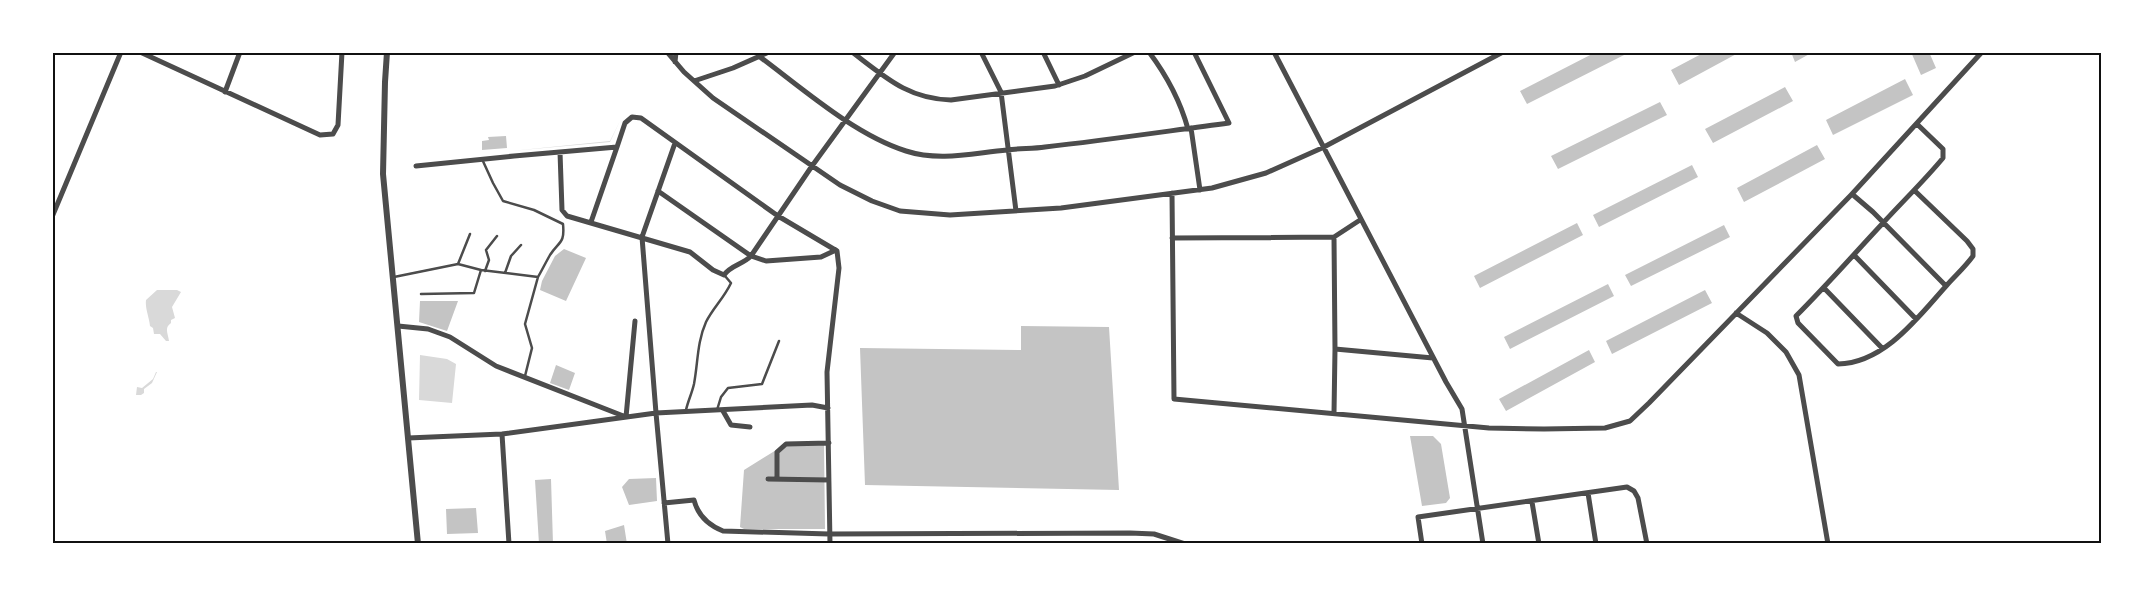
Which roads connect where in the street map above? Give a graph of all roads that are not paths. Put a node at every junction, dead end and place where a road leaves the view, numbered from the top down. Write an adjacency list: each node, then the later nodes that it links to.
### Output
1 (121, 52): 45 (street)
2 (140, 52): 24 (street)
3 (240, 52): 24 (street)
4 (342, 52): 24 (street)
5 (667, 52): 20 (street)
6 (676, 52): 20 (street)
7 (770, 52): 19 (street)
8 (852, 52): 21 (street)
9 (895, 52): 21 (street)
10 (981, 52): 25 (street)
11 (1043, 52): 23 (street)
12 (1135, 52): 23 (street)
13 (1149, 52): 28 (street)
14 (1194, 52): 28 (street)
15 (1274, 52): 31 (street)
16 (1503, 52): 31 (street)
17 (1982, 52): 27 (street)
18 (387, 53): 65 (street)
19 (760, 57): 22 (street); 26 (street)
20 (675, 62): 22 (street)
21 (879, 73): 25 (street); 26 (street)
22 (694, 81): 36 (street)
23 (1059, 85): 25 (street)
24 (225, 92)
25 (1001, 92): 32 (street)
26 (846, 119): 32 (street); 36 (street)
27 (1917, 124): 39 (street); 41 (street)
28 (1190, 128): 32 (street); 37 (street)
29 (675, 143): 30 (street); 38 (street); 44 (street)
30 (617, 148): 33 (street); 47 (street)
31 (1322, 148): 37 (street); 46 (street)
32 (1008, 150): 42 (street)
33 (560, 152): 34 (street); 43 (street)
34 (482, 159): 35 (street); 49 (lane)
35 (416, 166)
36 (812, 166): 42 (street); 44 (street)
37 (1200, 190): 40 (street)
38 (658, 191): 52 (street); 57 (street)
39 (1915, 191): 48 (street); 66 (street)
40 (1172, 193): 42 (street); 54 (street)
41 (1852, 194): 48 (street); 69 (street)
42 (1016, 211)
43 (567, 216): 47 (street); 49 (lane)
44 (778, 216): 56 (street); 57 (street)
45 (52, 217)
46 (1360, 220): 53 (street); 76 (street)
47 (591, 222): 52 (street)
48 (1884, 222): 58 (street); 66 (street)
49 (563, 224): 64 (lane)
50 (470, 234): 59 (lane)
51 (496, 236): 61 (lane)
52 (642, 237): 63 (street); 81 (street)
53 (1334, 237): 54 (street); 75 (street)
54 (1172, 238): 83 (street)
55 (521, 244): 62 (lane)
56 (836, 250): 57 (street); 78 (street)
57 (751, 256): 63 (street)
58 (1855, 256): 67 (street); 70 (street)
59 (458, 264): 60 (lane); 65 (lane)
60 (481, 270): 61 (lane); 68 (lane)
61 (485, 271): 62 (lane)
62 (505, 273): 64 (lane)
63 (724, 275): 82 (lane)
64 (538, 276): 77 (lane)
65 (394, 277): 72 (street)
66 (1946, 286): 70 (street)
67 (1824, 288): 74 (street); 74 (street)
68 (421, 294)
69 (1736, 313): 85 (street); 108 (street)
70 (1916, 319): 74 (street)
71 (635, 321): 84 (street)
72 (398, 326): 77 (street); 88 (street)
73 (779, 341): 79 (lane)
74 (1882, 348)
75 (1335, 349): 76 (street); 83 (street)
76 (1433, 358): 85 (street)
77 (525, 376): 84 (street)
78 (828, 408): 80 (street); 89 (street)
79 (716, 411): 80 (street); 82 (street)
80 (723, 411): 86 (street)
81 (656, 413): 82 (street); 84 (street); 95 (street)
82 (685, 413)
83 (1334, 413): 85 (street)
84 (626, 417): 87 (street)
85 (1465, 425): 96 (street)
86 (750, 427)
87 (502, 434): 88 (street); 99 (street)
88 (408, 438): 98 (street)
89 (829, 443): 90 (street); 92 (street)
90 (777, 479): 91 (street); 92 (street)
91 (768, 480)
92 (829, 480): 97 (street)
93 (1588, 493): 94 (street); 106 (street); 107 (street)
94 (1532, 502): 96 (street); 105 (street)
95 (664, 503): 97 (street); 100 (street)
96 (1477, 510): 103 (street); 104 (street)
97 (829, 534): 101 (street); 102 (street)
98 (418, 544)
99 (509, 544)
100 (668, 544)
101 (830, 544)
102 (1185, 544)
103 (1422, 544)
104 (1483, 544)
105 (1539, 544)
106 (1596, 544)
107 (1647, 544)
108 (1828, 544)

